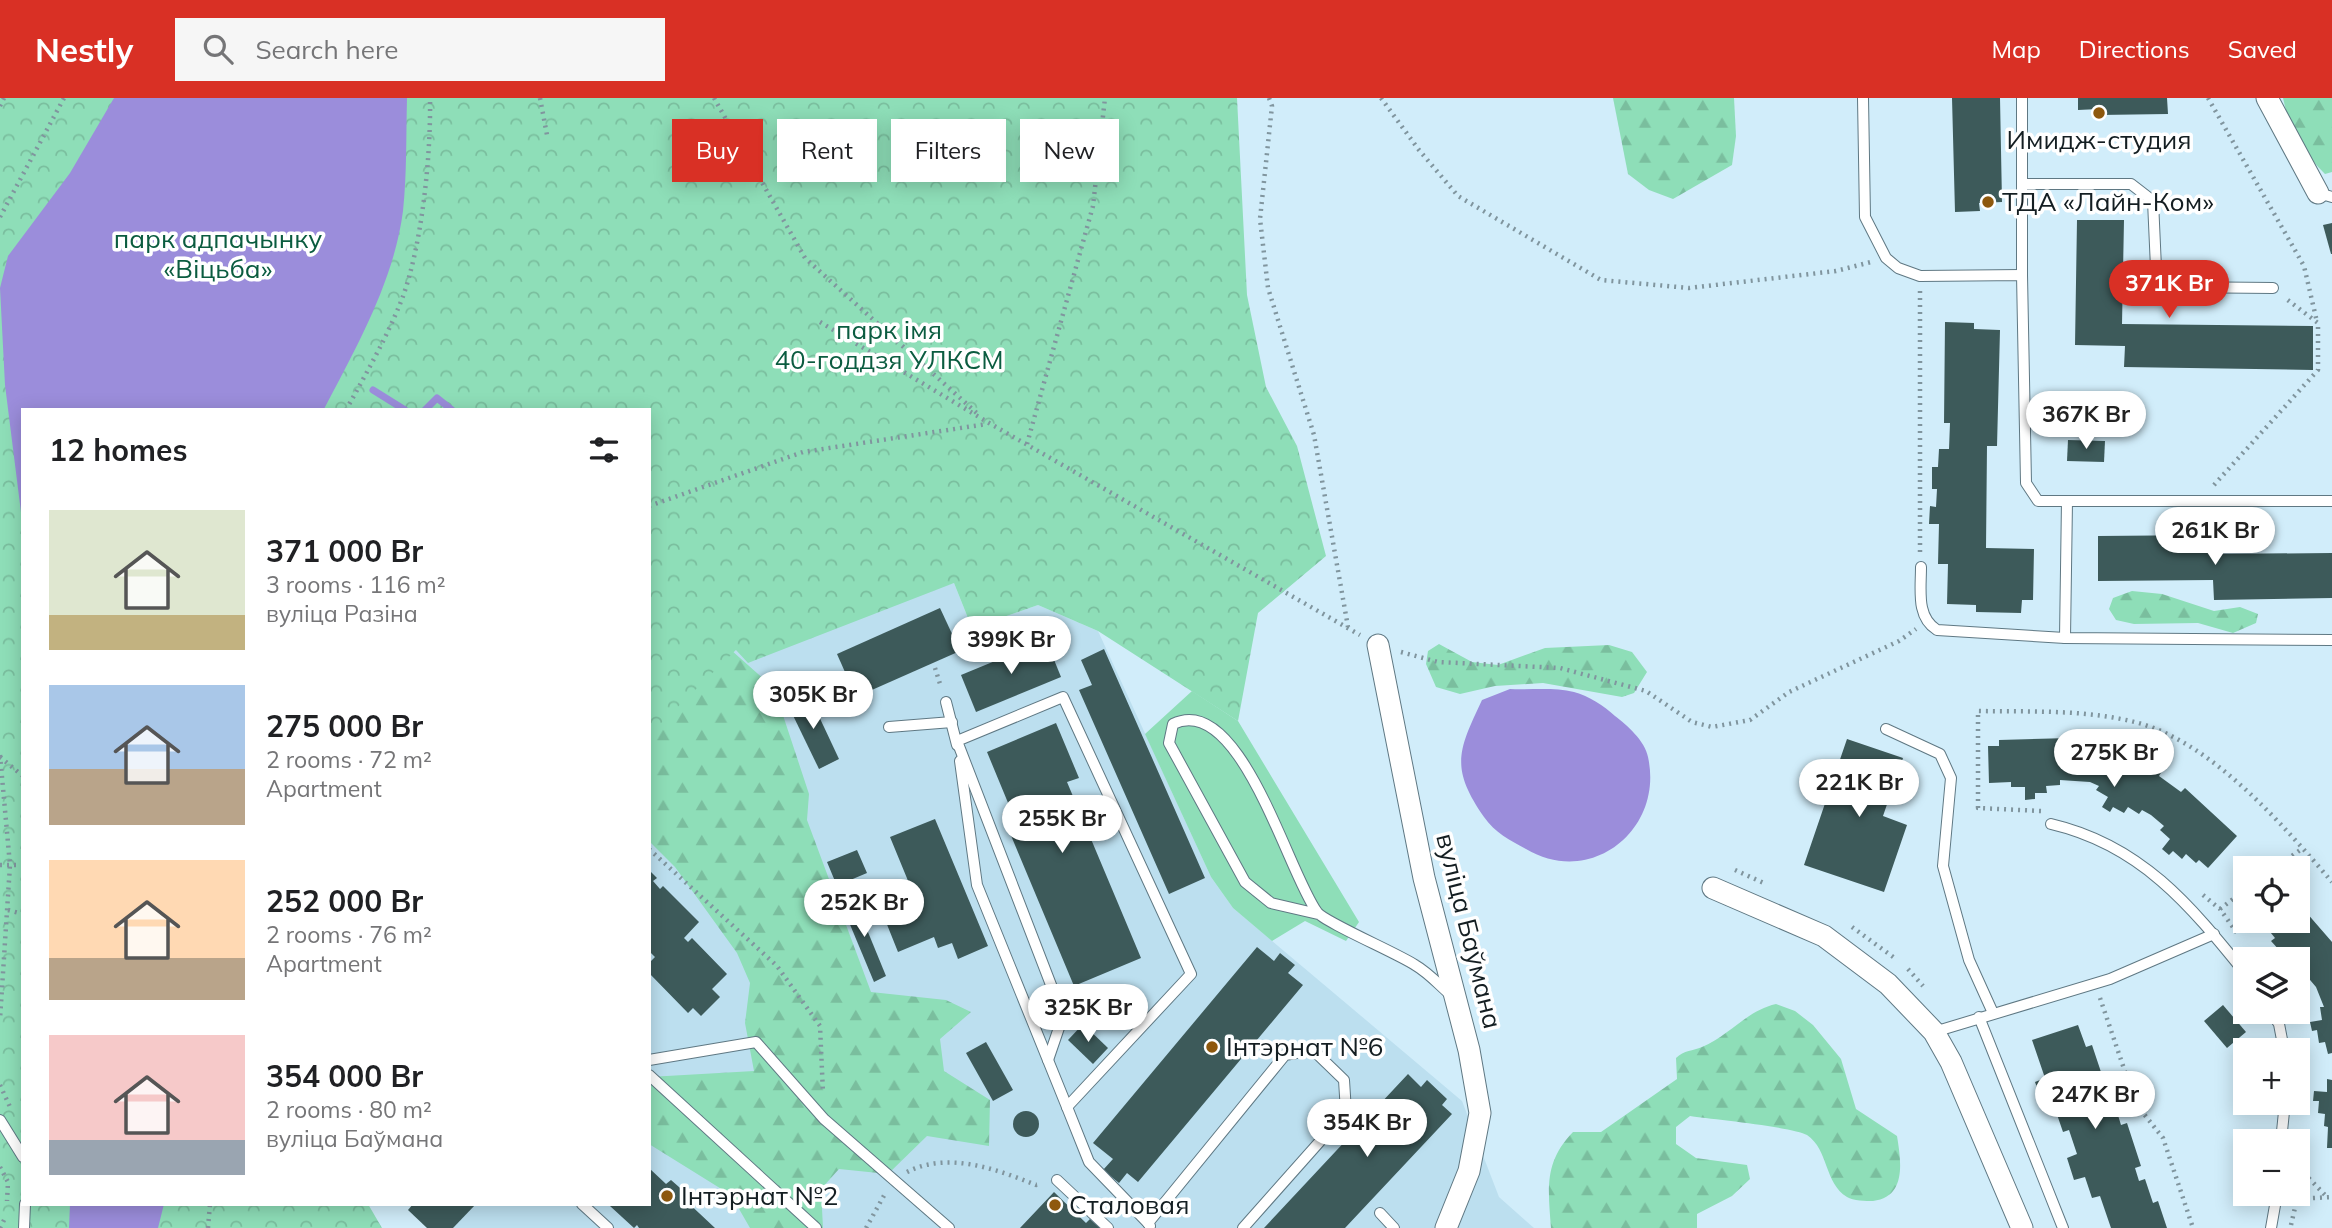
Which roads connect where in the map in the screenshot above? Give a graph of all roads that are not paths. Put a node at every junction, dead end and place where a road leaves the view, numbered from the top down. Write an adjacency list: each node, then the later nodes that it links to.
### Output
1 (1863, 98): 6 (lane)
2 (2022, 98): 4 (lane)
3 (2267, 98): 5 (street)
4 (2022, 184): 6 (lane); 7 (lane)
5 (2325, 195)
6 (2022, 275): 8 (lane)
7 (2273, 288)
8 (2067, 501): 9 (lane); 11 (lane)
9 (2332, 501)
10 (1921, 567): 11 (lane)
11 (2065, 638): 12 (lane)
12 (2332, 640)
13 (1378, 645): 24 (street, вуліца Баўмана)
14 (946, 702): 15 (lane)
15 (952, 722): 16 (lane); 18 (lane)
16 (889, 727)
17 (1886, 729): 25 (lane)
18 (957, 741): 29 (lane); 29 (lane); 31 (lane)
19 (2051, 818): 22 (lane)
20 (1713, 888): 27 (street)
21 (1318, 914): 21 (lane); 24 (lane)
22 (2214, 934): 23 (lane); 25 (lane)
23 (2233, 958)
24 (1456, 1000): 47 (street, вуліца Баўмана)
25 (1993, 1013): 26 (lane)
26 (1979, 1017): 27 (lane); 49 (lane)
27 (1934, 1032): 48 (street)
28 (651, 1060): 43 (lane)
29 (1048, 1060): 31 (lane)
30 (651, 1077): 42 (lane)
31 (1067, 1107): 39 (lane)
32 (0, 1120): 33 (lane)
33 (21, 1154)
34 (1057, 1180): 44 (lane)
35 (25, 1206): 40 (lane)
36 (584, 1206): 41 (lane)
37 (2275, 1206): 50 (lane)
38 (1380, 1213): 46 (lane)
39 (1150, 1226): 45 (lane)
40 (24, 1228)
41 (608, 1228)
42 (816, 1228)
43 (949, 1228)
44 (1108, 1228)
45 (1243, 1228)
46 (1394, 1228)
47 (1446, 1228)
48 (2022, 1228)
49 (2063, 1228)
50 (2271, 1228)

